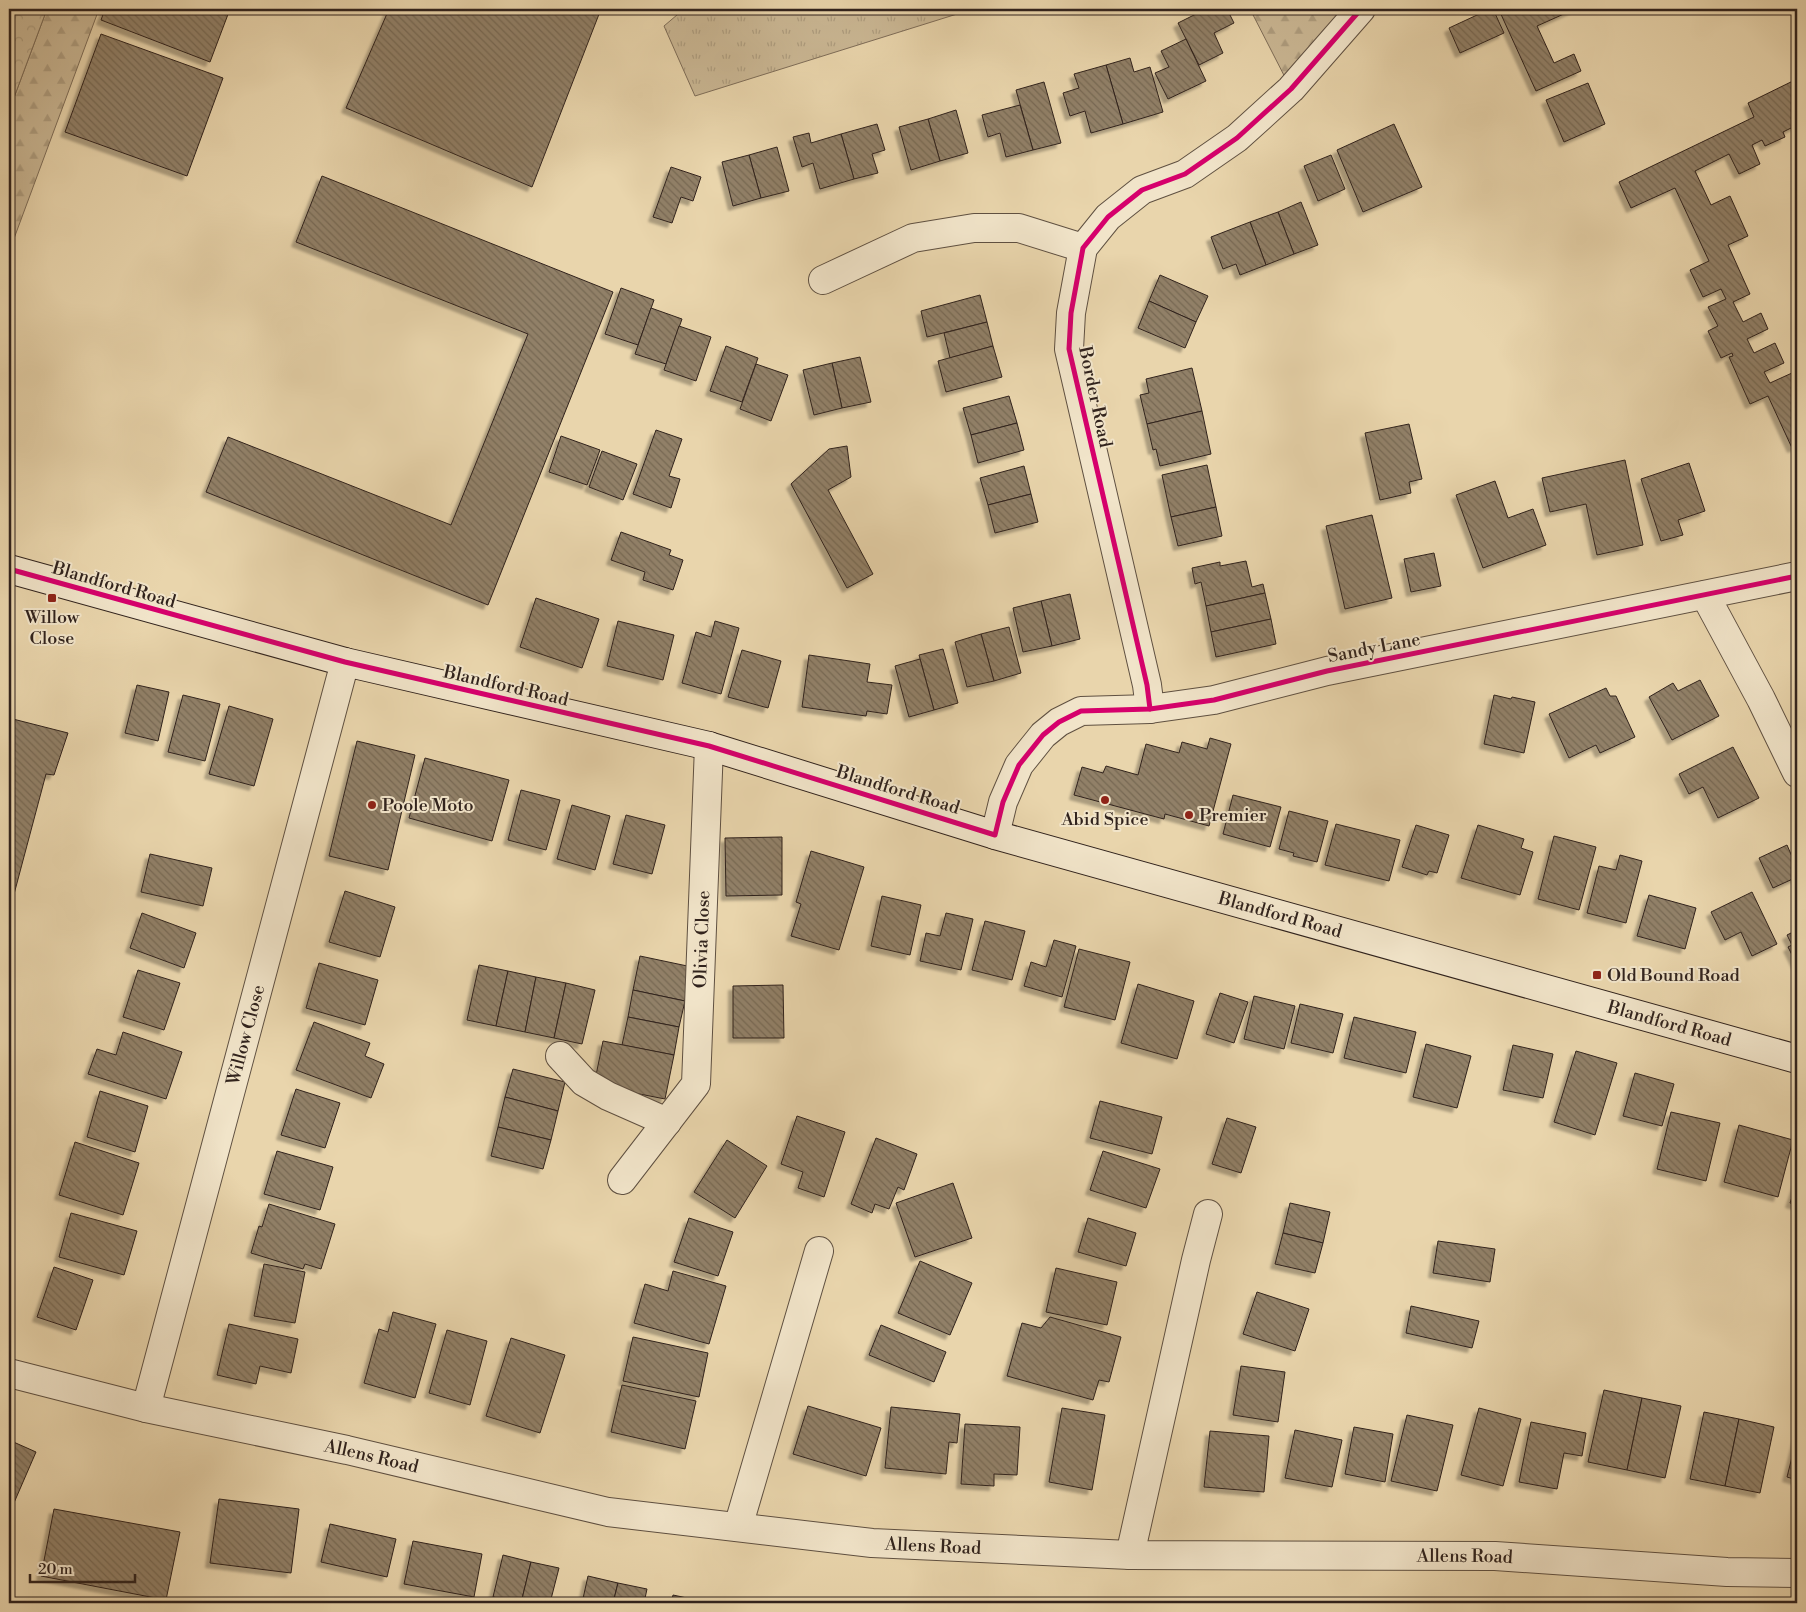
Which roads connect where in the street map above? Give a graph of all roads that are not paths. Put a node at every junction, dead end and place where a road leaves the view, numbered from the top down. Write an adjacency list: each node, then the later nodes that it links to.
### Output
1 (1361, 9): 2 (street, Border Road)
2 (1083, 248): 3 (street); 8 (street, Border Road)
3 (823, 280)
4 (9, 569): 7 (street, Blandford Road)
5 (1797, 576): 6 (street, Sandy Lane)
6 (1705, 594): 8 (street, Sandy Lane); 10 (street)
7 (345, 662): 9 (street, Blandford Road); 19 (street, Willow Close)
8 (1150, 709): 11 (street, Sandy Lane)
9 (710, 746): 11 (street, Blandford Road); 14 (street, Olivia Close)
10 (1797, 773)
11 (995, 835): 13 (street, Blandford Road)
12 (560, 1056): 14 (street)
13 (1797, 1059)
14 (667, 1122): 15 (street, Olivia Close)
15 (622, 1180)
16 (1208, 1214): 21 (street)
17 (819, 1251): 20 (street)
18 (9, 1372): 19 (street, Allens Road)
19 (146, 1408): 20 (street, Allens Road)
20 (738, 1527): 21 (street, Allens Road)
21 (1130, 1555): 22 (street, Allens Road)
22 (1797, 1573)

